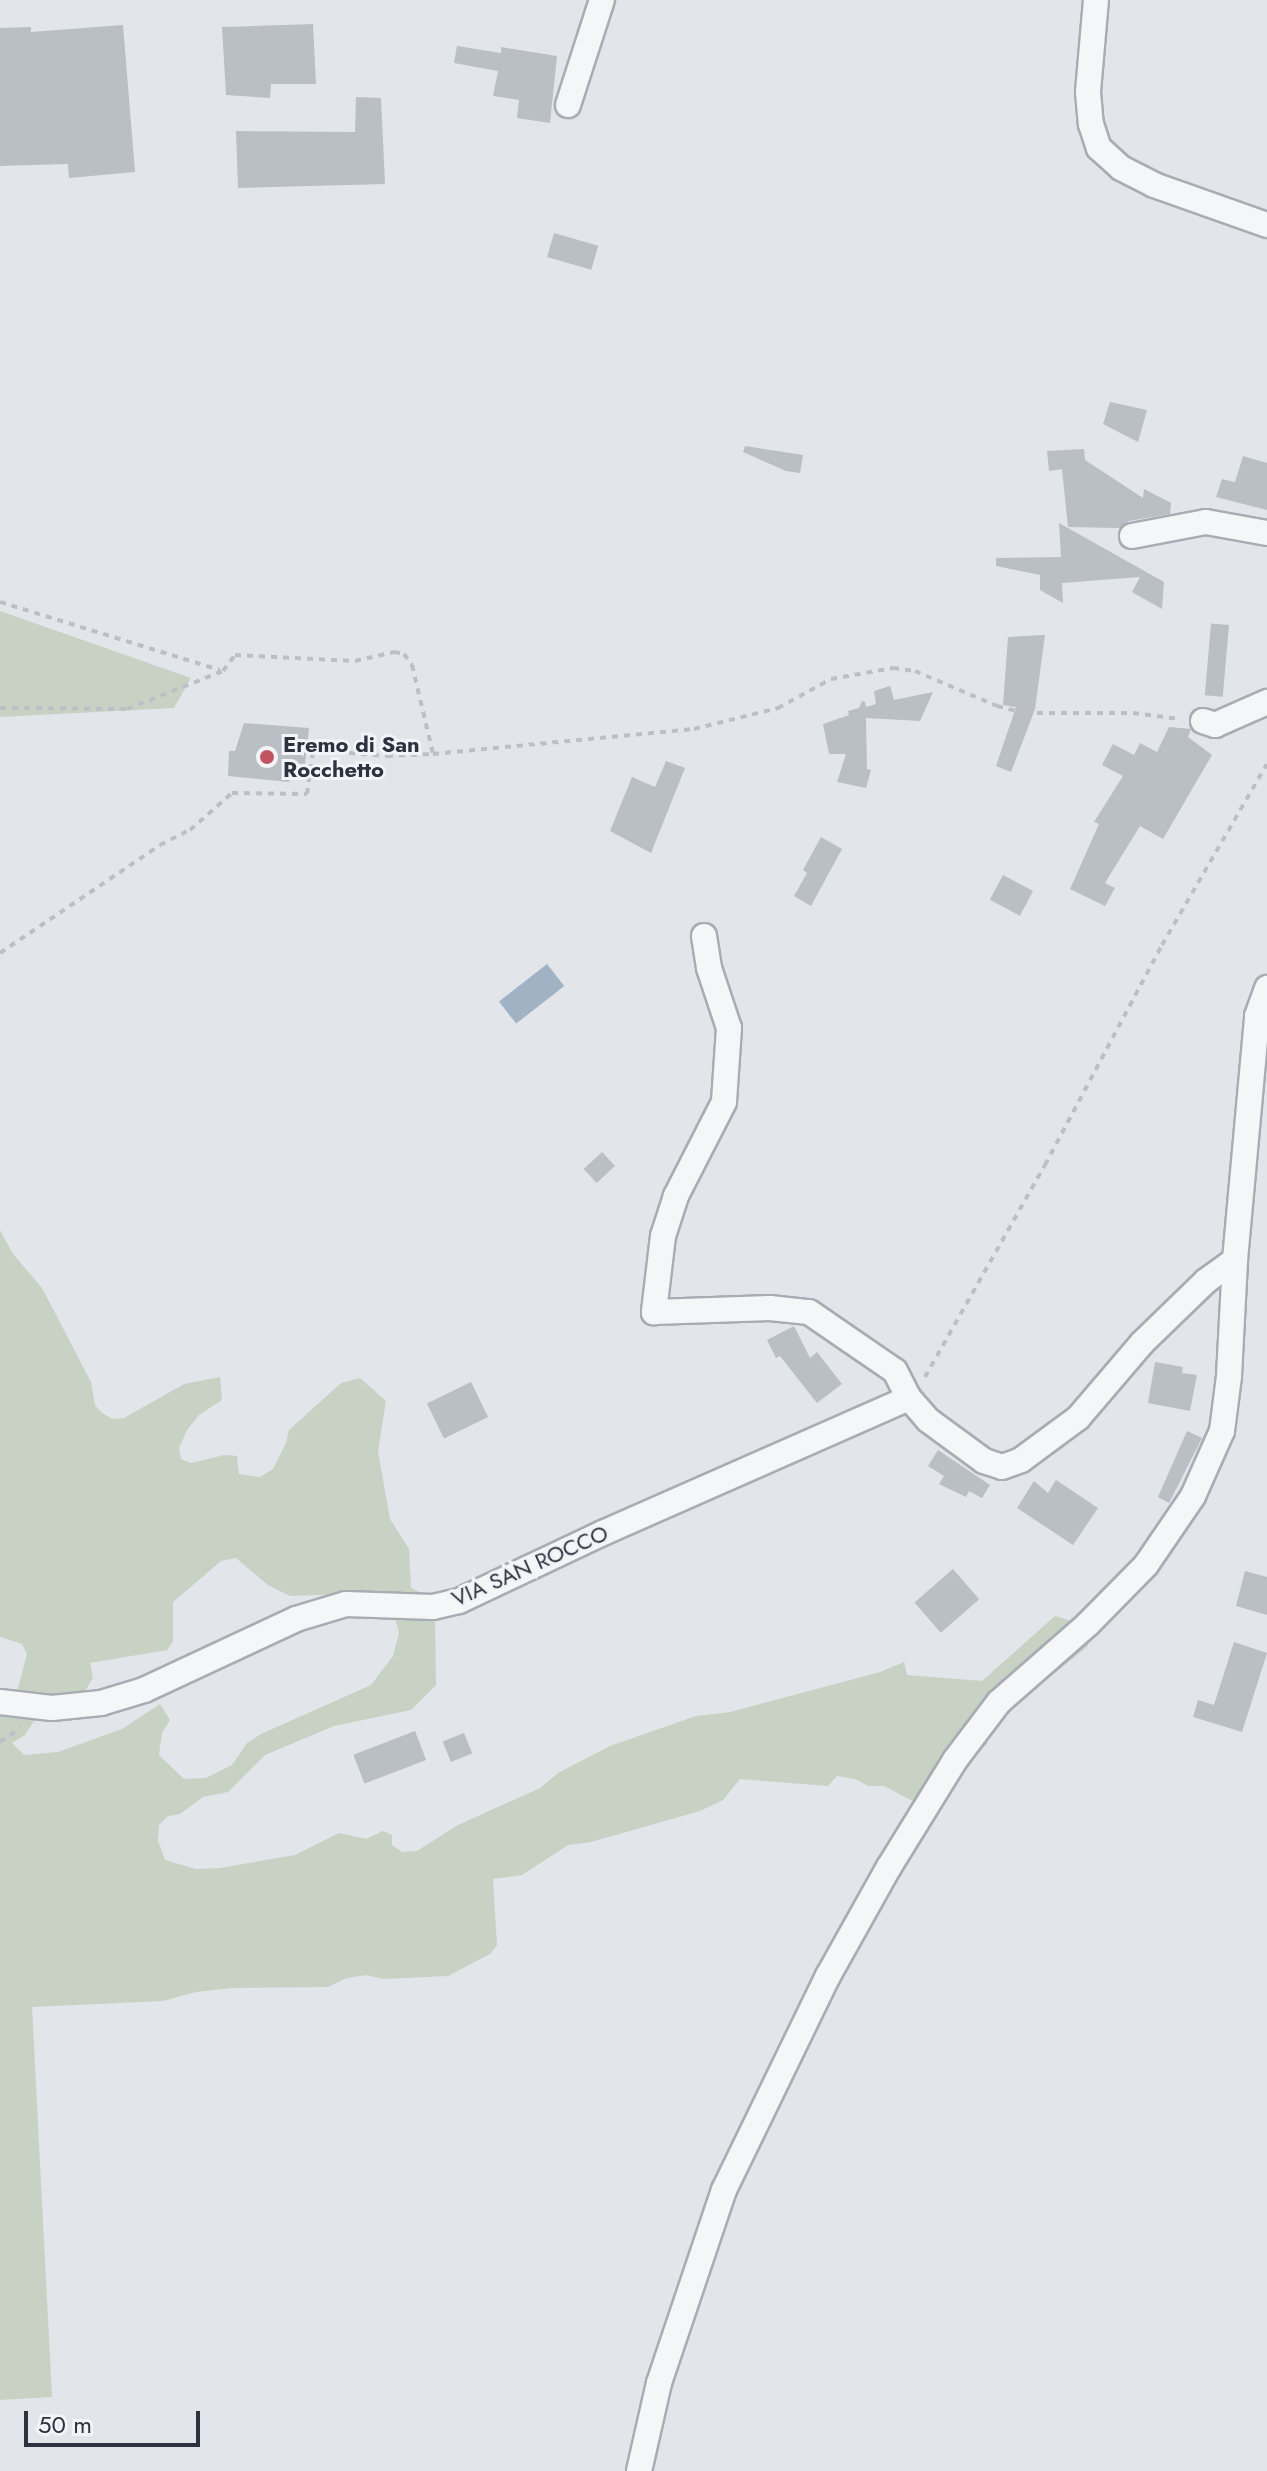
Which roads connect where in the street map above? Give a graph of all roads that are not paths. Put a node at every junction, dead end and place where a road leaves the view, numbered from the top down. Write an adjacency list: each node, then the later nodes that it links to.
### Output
1 (602, 0): 3 (street)
2 (1096, 0): 4 (street)
3 (568, 105)
4 (1267, 225)
5 (1267, 533): 6 (street)
6 (1132, 536)
7 (1267, 702): 8 (street)
8 (1203, 721)
9 (704, 936): 12 (street)
10 (1267, 988): 11 (street)
11 (1235, 1260): 12 (street); 14 (street)
12 (909, 1398): 13 (street, VIA SAN ROCCO)
13 (0, 1702)
14 (639, 2471)

